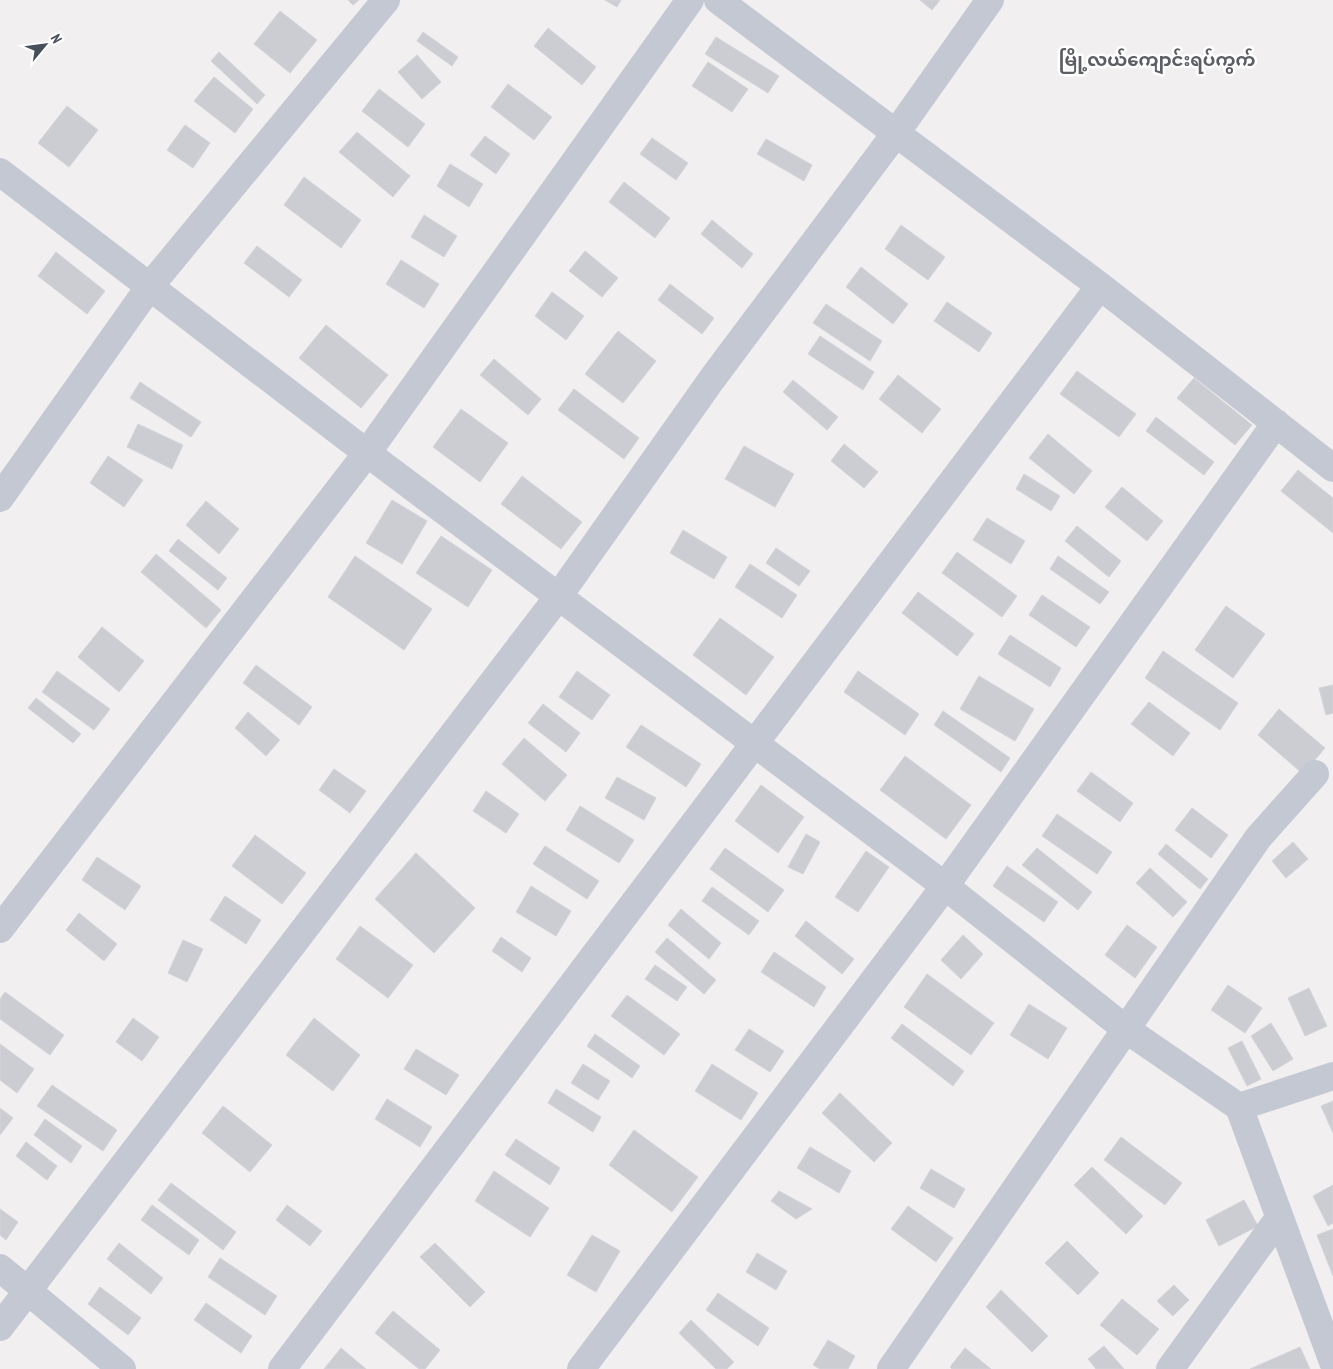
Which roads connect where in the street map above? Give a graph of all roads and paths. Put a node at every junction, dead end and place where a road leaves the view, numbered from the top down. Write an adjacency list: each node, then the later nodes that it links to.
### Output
1 (386, 0): 7 (street)
2 (690, 0): 10 (street)
3 (718, 0): 5 (street)
4 (990, 0): 5 (street)
5 (896, 133): 8 (street); 13 (street)
6 (0, 172): 7 (street)
7 (150, 286): 10 (street); 12 (street)
8 (1100, 286): 9 (street); 14 (street)
9 (1276, 424): 11 (street); 16 (street)
10 (367, 453): 13 (street); 17 (street)
11 (1333, 468)
12 (0, 498)
13 (558, 596): 14 (street); 23 (street)
14 (754, 744): 16 (street); 27 (street)
15 (1315, 774): 18 (street)
16 (945, 886): 18 (street); 28 (street)
17 (0, 929)
18 (1127, 1030): 20 (street); 29 (street)
19 (1333, 1076): 20 (street)
20 (1239, 1106): 21 (street)
21 (1279, 1218): 25 (street); 30 (street)
22 (0, 1268): 23 (street)
23 (27, 1291): 24 (street); 26 (street)
24 (0, 1326)
25 (1333, 1362)
26 (122, 1369)
27 (282, 1369)
28 (581, 1369)
29 (891, 1369)
30 (1170, 1369)

